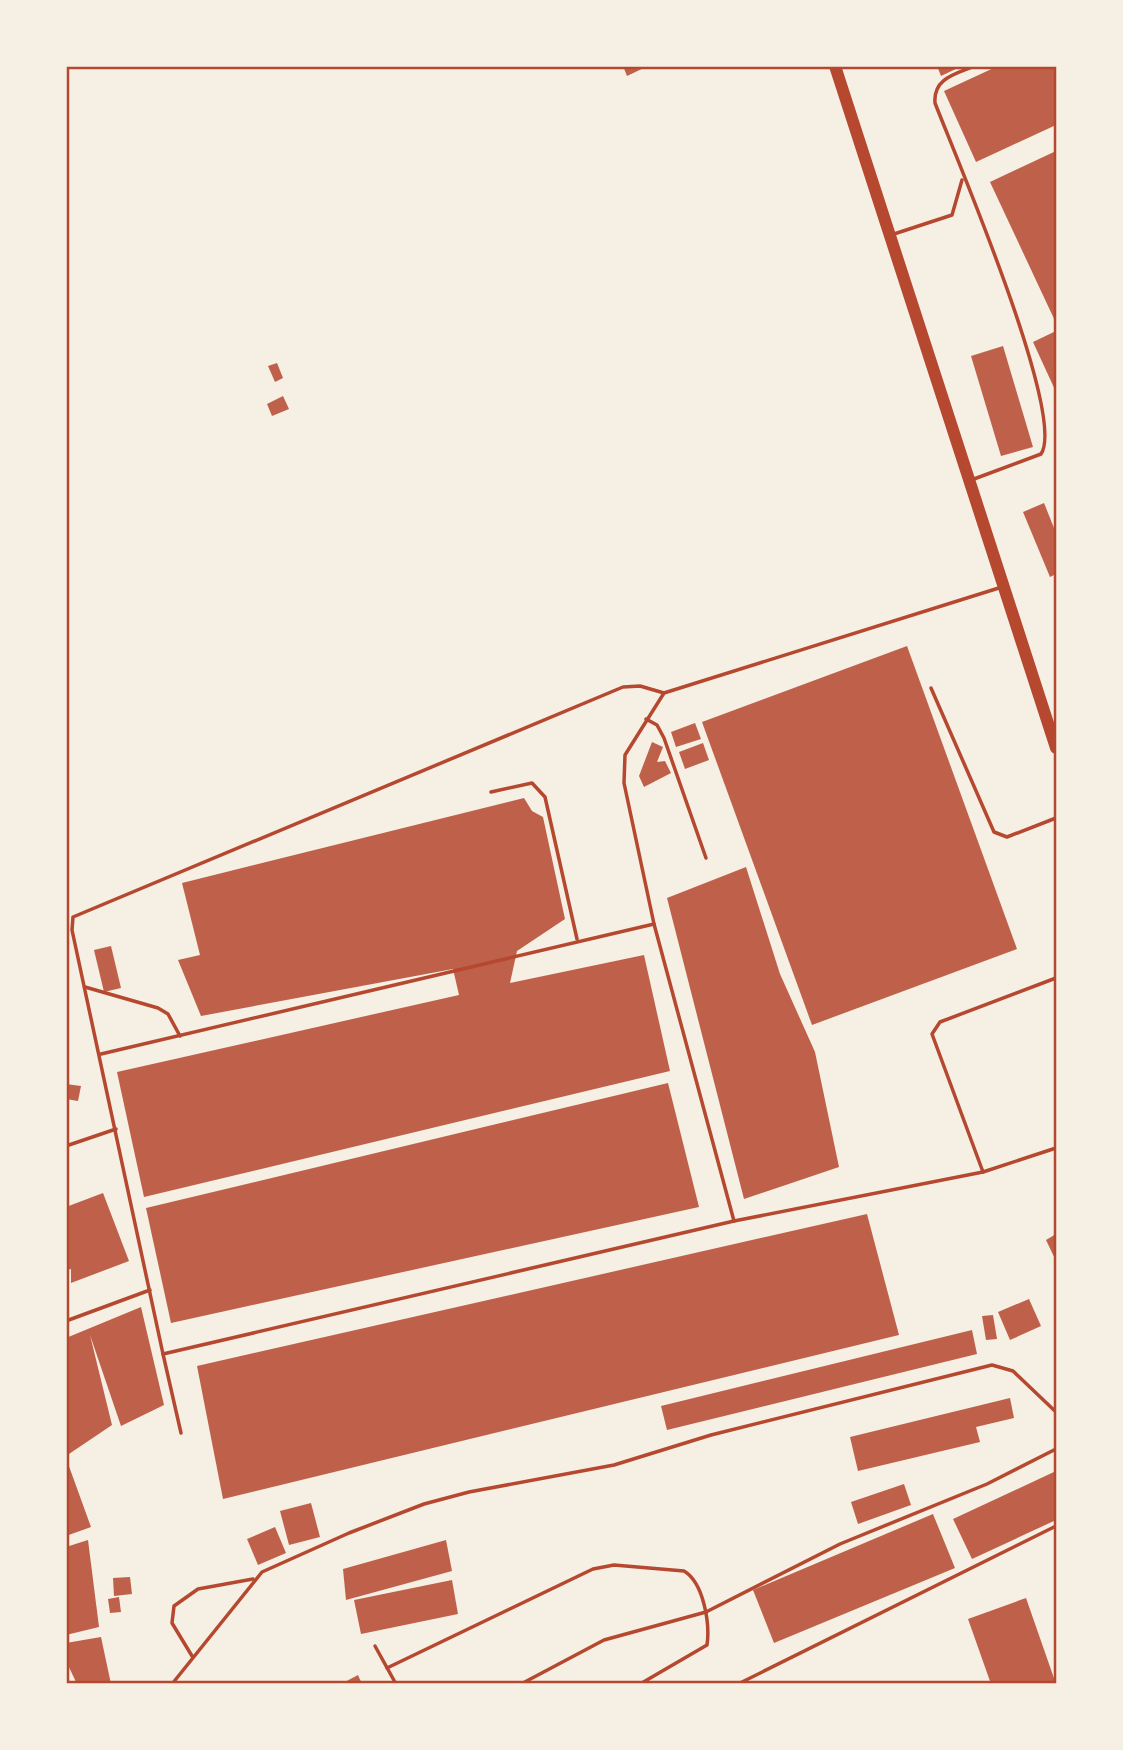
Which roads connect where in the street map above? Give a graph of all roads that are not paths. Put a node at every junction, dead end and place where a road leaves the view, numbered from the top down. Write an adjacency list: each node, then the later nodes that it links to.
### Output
1 (835, 66): 4 (highway)
2 (975, 66): 3 (lane)
3 (963, 176): 4 (lane); 5 (lane)
4 (892, 235): 5 (highway)
5 (972, 480): 6 (highway)
6 (1004, 586): 8 (lane); 10 (highway)
7 (931, 688): 12 (lane)
8 (664, 693): 9 (lane); 15 (lane)
9 (646, 719): 13 (lane); 14 (lane)
10 (1056, 748)
11 (491, 792): 17 (lane)
12 (1056, 818)
13 (706, 858)
14 (654, 924): 17 (lane); 26 (lane)
15 (72, 929): 16 (lane); 19 (lane)
16 (66, 932)
17 (577, 940): 20 (lane)
18 (1056, 978): 25 (lane)
19 (85, 987): 20 (lane); 21 (lane)
20 (180, 1036): 21 (lane)
21 (100, 1054): 22 (lane)
22 (116, 1129): 23 (lane); 27 (lane)
23 (66, 1146)
24 (1056, 1148): 25 (lane)
25 (984, 1172): 26 (lane)
26 (734, 1221): 29 (lane)
27 (150, 1290): 28 (lane); 29 (lane)
28 (66, 1321)
29 (163, 1354): 31 (lane)
30 (1056, 1412): 34 (lane)
31 (181, 1433)
32 (1056, 1449): 35 (lane)
33 (1056, 1526): 43 (lane)
34 (254, 1578): 37 (lane); 37 (lane)
35 (706, 1612): 38 (lane); 41 (lane); 42 (lane)
36 (374, 1646): 38 (lane)
37 (192, 1656): 39 (lane)
38 (387, 1668): 40 (lane)
39 (172, 1684)
40 (396, 1684)
41 (521, 1684)
42 (640, 1684)
43 (738, 1684)

